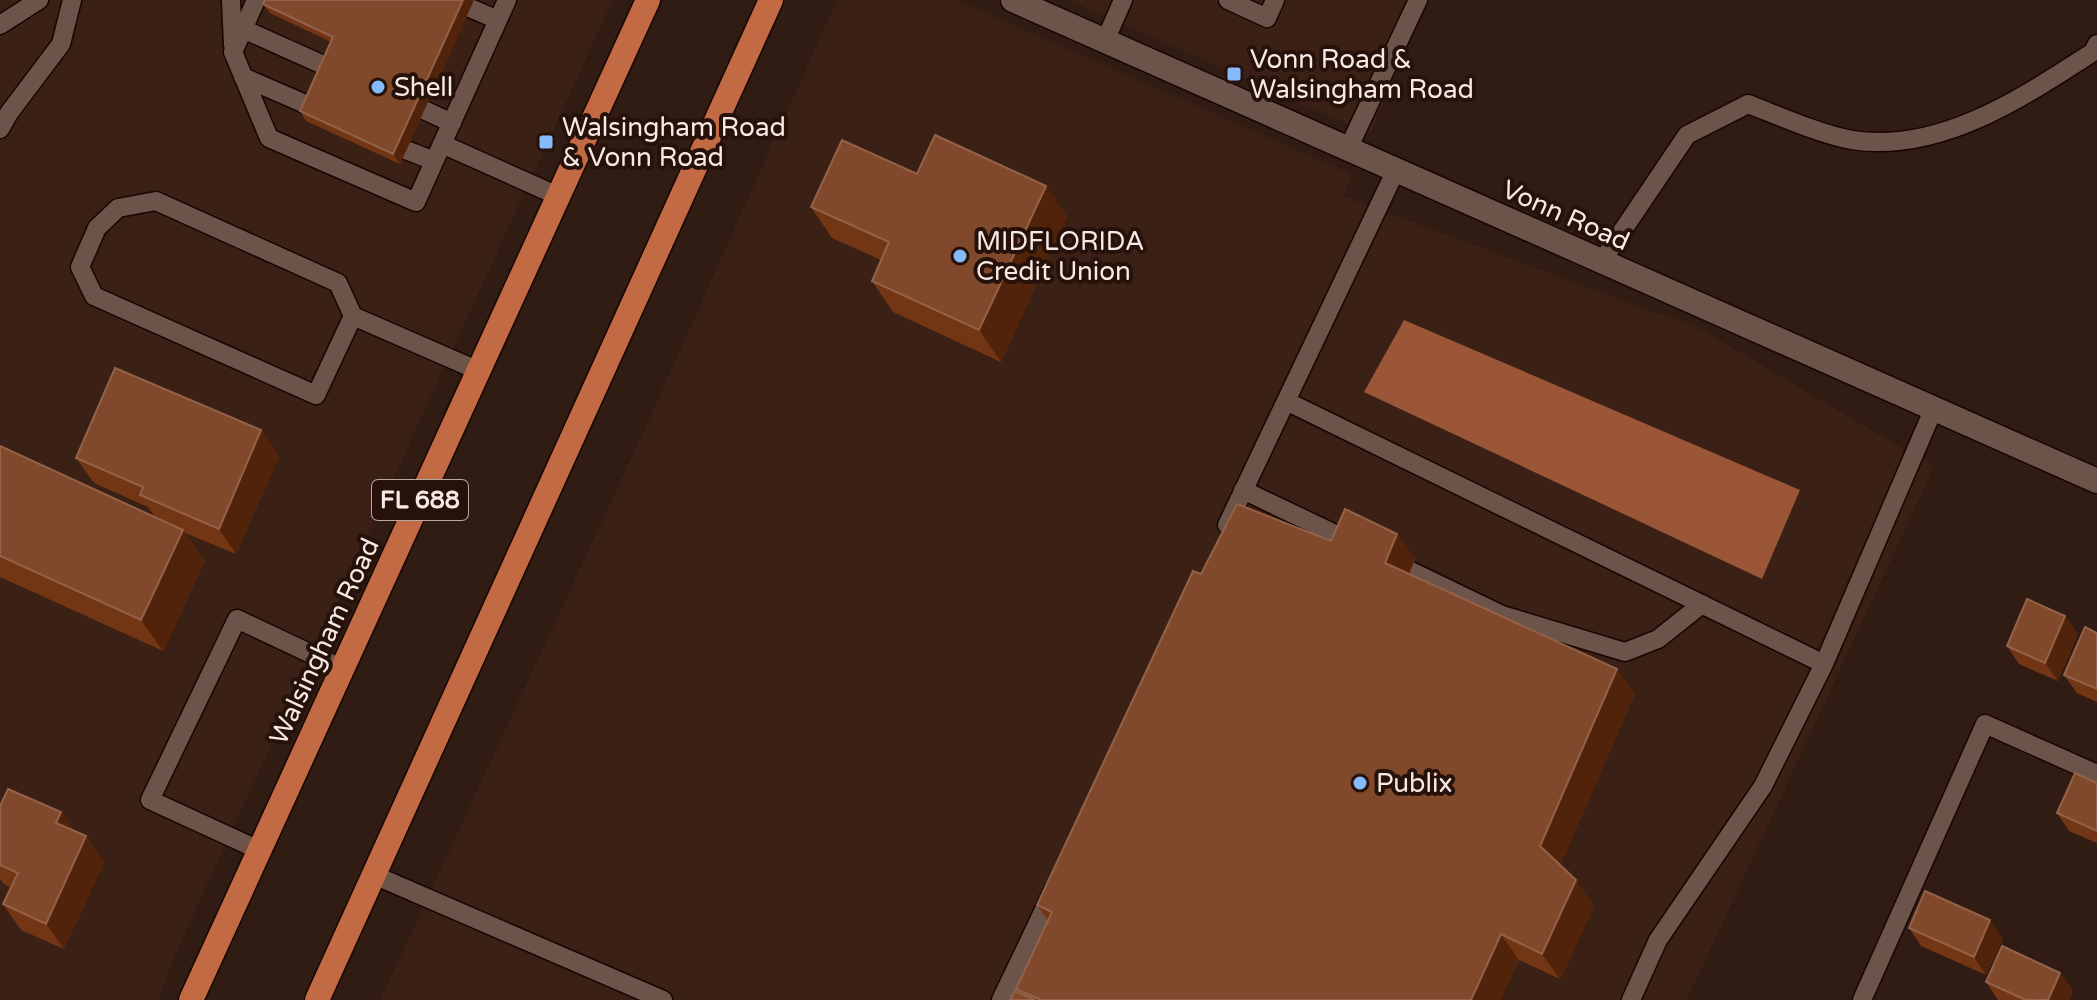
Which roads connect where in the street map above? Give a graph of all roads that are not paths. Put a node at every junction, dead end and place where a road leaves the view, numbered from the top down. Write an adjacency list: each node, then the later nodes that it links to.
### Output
1 (39, 0): 15 (lane)
2 (72, 0): 25 (lane)
3 (231, 0): 19 (lane)
4 (256, 0): 16 (lane)
5 (507, 0): 14 (lane)
6 (648, 0): 30 (main road, Walsingham Road / FL 688)
7 (771, 0): 47 (main road)
8 (1013, 0): 17 (street, Vonn Road)
9 (1123, 0): 17 (lane)
10 (1228, 0): 11 (lane)
11 (1275, 0)
12 (1418, 0): 26 (lane)
13 (470, 8): 14 (lane)
14 (498, 20): 24 (lane)
15 (0, 25)
16 (243, 29): 19 (lane); 20 (lane)
17 (1105, 41): 26 (street, Vonn Road)
18 (2097, 44): 31 (lane)
19 (233, 52): 21 (lane)
20 (330, 68)
21 (243, 77): 22 (lane); 28 (lane)
22 (312, 107)
23 (424, 110): 24 (lane)
24 (452, 123): 28 (lane)
25 (0, 129)
26 (1348, 149): 29 (street, Vonn Road)
27 (406, 150): 28 (lane)
28 (438, 153): 30 (lane)
29 (1396, 170): 31 (street, Vonn Road); 34 (lane)
30 (558, 196): 33 (main road, Walsingham Road / FL 688)
31 (1602, 261): 35 (street, Vonn Road)
32 (353, 316): 32 (lane); 33 (lane)
33 (479, 371): 43 (main road, Walsingham Road / FL 688)
34 (1286, 401): 37 (lane); 41 (lane)
35 (1934, 408): 36 (street, Vonn Road); 42 (lane)
36 (2097, 481)
37 (1243, 490): 38 (lane); 39 (lane)
38 (1218, 544)
39 (1358, 546)
40 (1411, 571): 41 (lane)
41 (1702, 604): 42 (lane)
42 (1824, 664): 52 (lane)
43 (343, 669): 45 (main road, Walsingham Road / FL 688); 45 (lane)
44 (2097, 774): 53 (lane)
45 (259, 850): 48 (main road, Walsingham Road / FL 688)
46 (1063, 869): 51 (lane)
47 (374, 875): 49 (main road); 50 (lane)
48 (191, 1000)
49 (317, 1000)
50 (663, 1000)
51 (1001, 1000)
52 (1631, 1000)
53 (1862, 1000)

